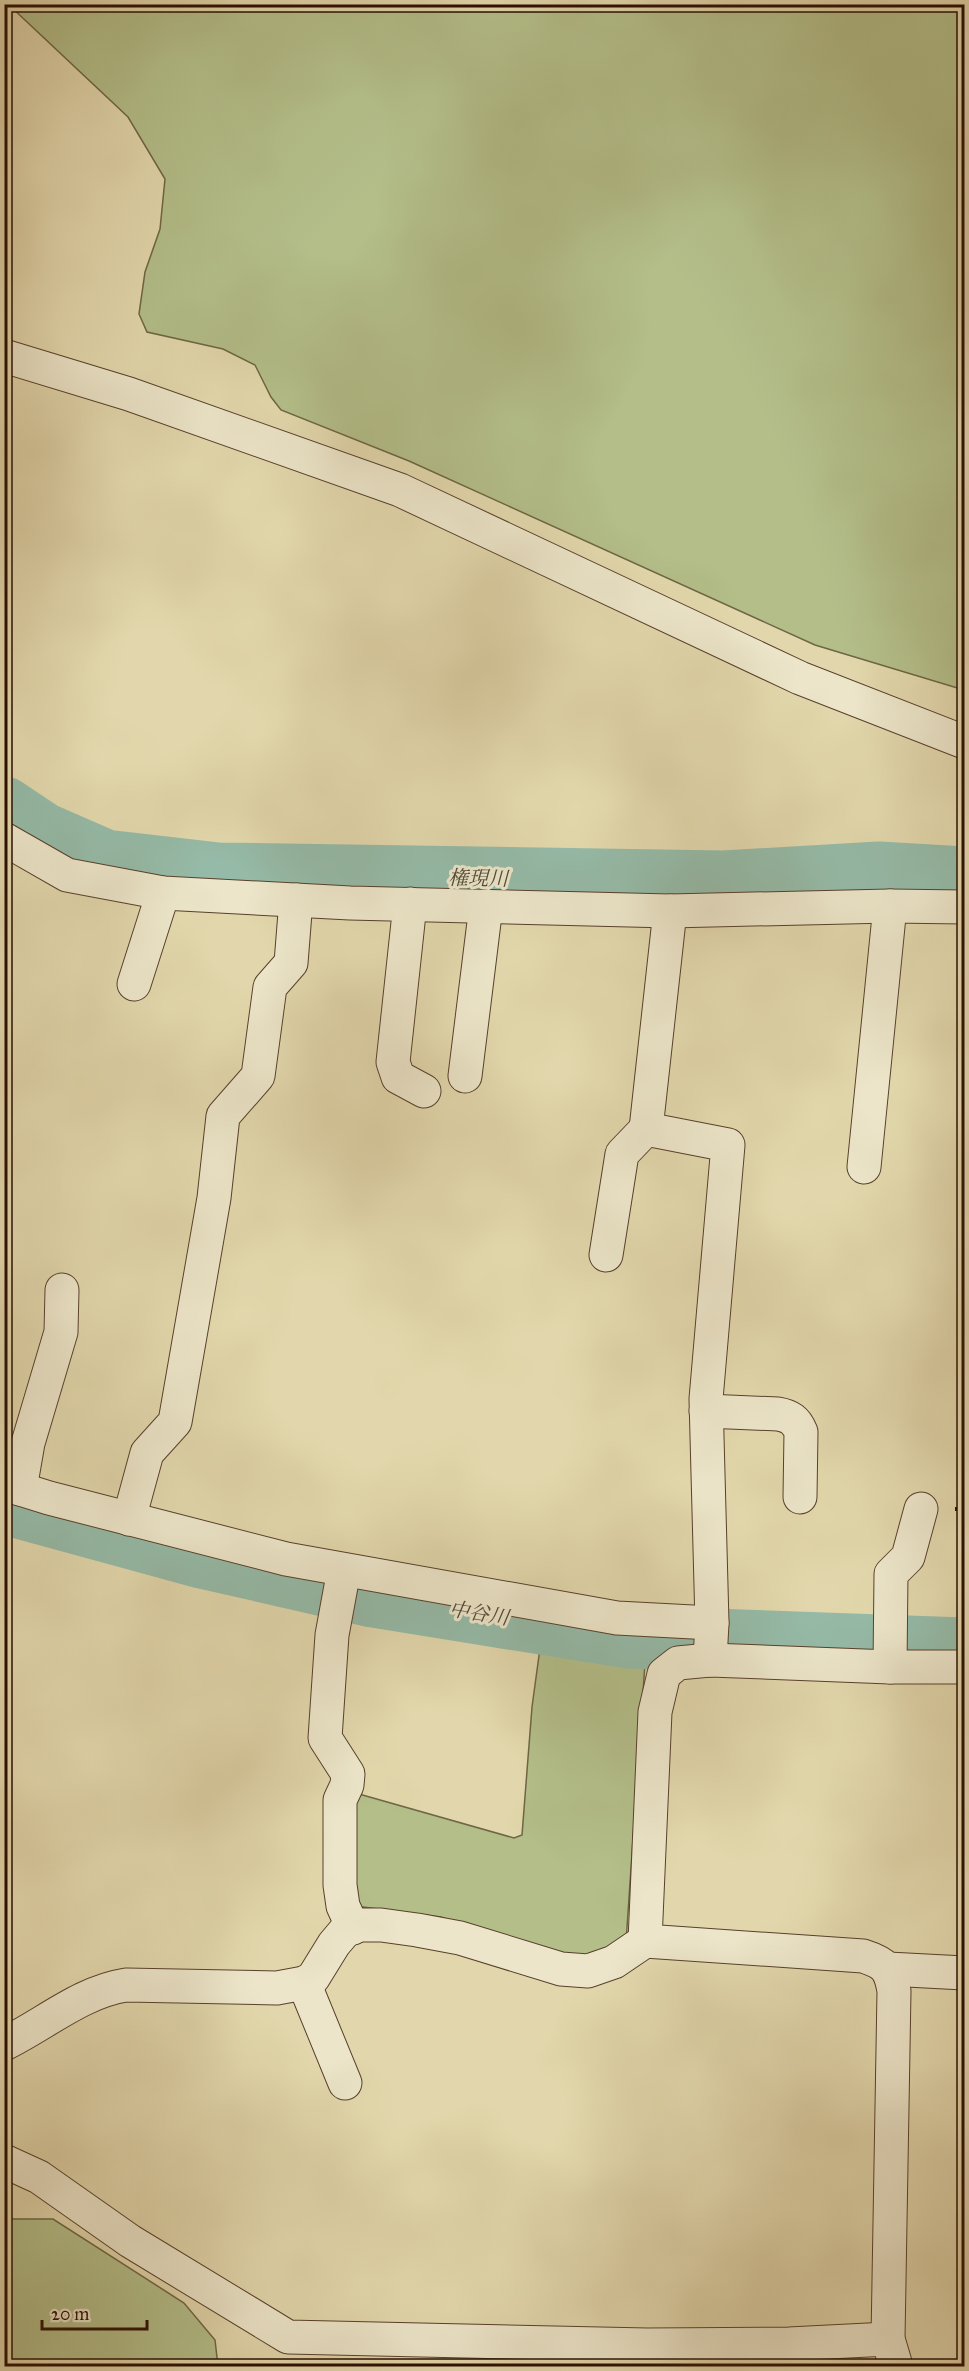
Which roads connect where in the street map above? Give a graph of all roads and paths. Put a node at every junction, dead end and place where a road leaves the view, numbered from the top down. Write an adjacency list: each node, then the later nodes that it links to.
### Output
1 (4, 356): 2 (street)
2 (964, 742)
3 (4, 838): 4 (street)
4 (163, 894): 5 (street); 11 (street)
5 (296, 900): 6 (street); 22 (street)
6 (410, 904): 7 (street); 13 (street)
7 (486, 906): 10 (street); 12 (street)
8 (890, 906): 9 (street); 10 (street); 15 (street)
9 (964, 907)
10 (670, 911): 14 (street)
11 (134, 984)
12 (465, 1076)
13 (424, 1091)
14 (646, 1129): 16 (street); 18 (street)
15 (864, 1167)
16 (606, 1255)
17 (62, 1290): 19 (street)
18 (706, 1411): 20 (street); 24 (street)
19 (12, 1487): 22 (street)
20 (800, 1497)
21 (921, 1509): 25 (street)
22 (129, 1519): 23 (street)
23 (342, 1584): 24 (street); 27 (street)
24 (711, 1641): 25 (street); 28 (street)
25 (890, 1652): 26 (street)
26 (964, 1667)
27 (353, 1928): 28 (street); 31 (street)
28 (645, 1941): 29 (street)
29 (888, 1970): 30 (street); 35 (street)
30 (964, 1973)
31 (304, 1983): 32 (street); 33 (street)
32 (4, 2044)
33 (345, 2083)
34 (4, 2161): 35 (street)
35 (892, 2353)

